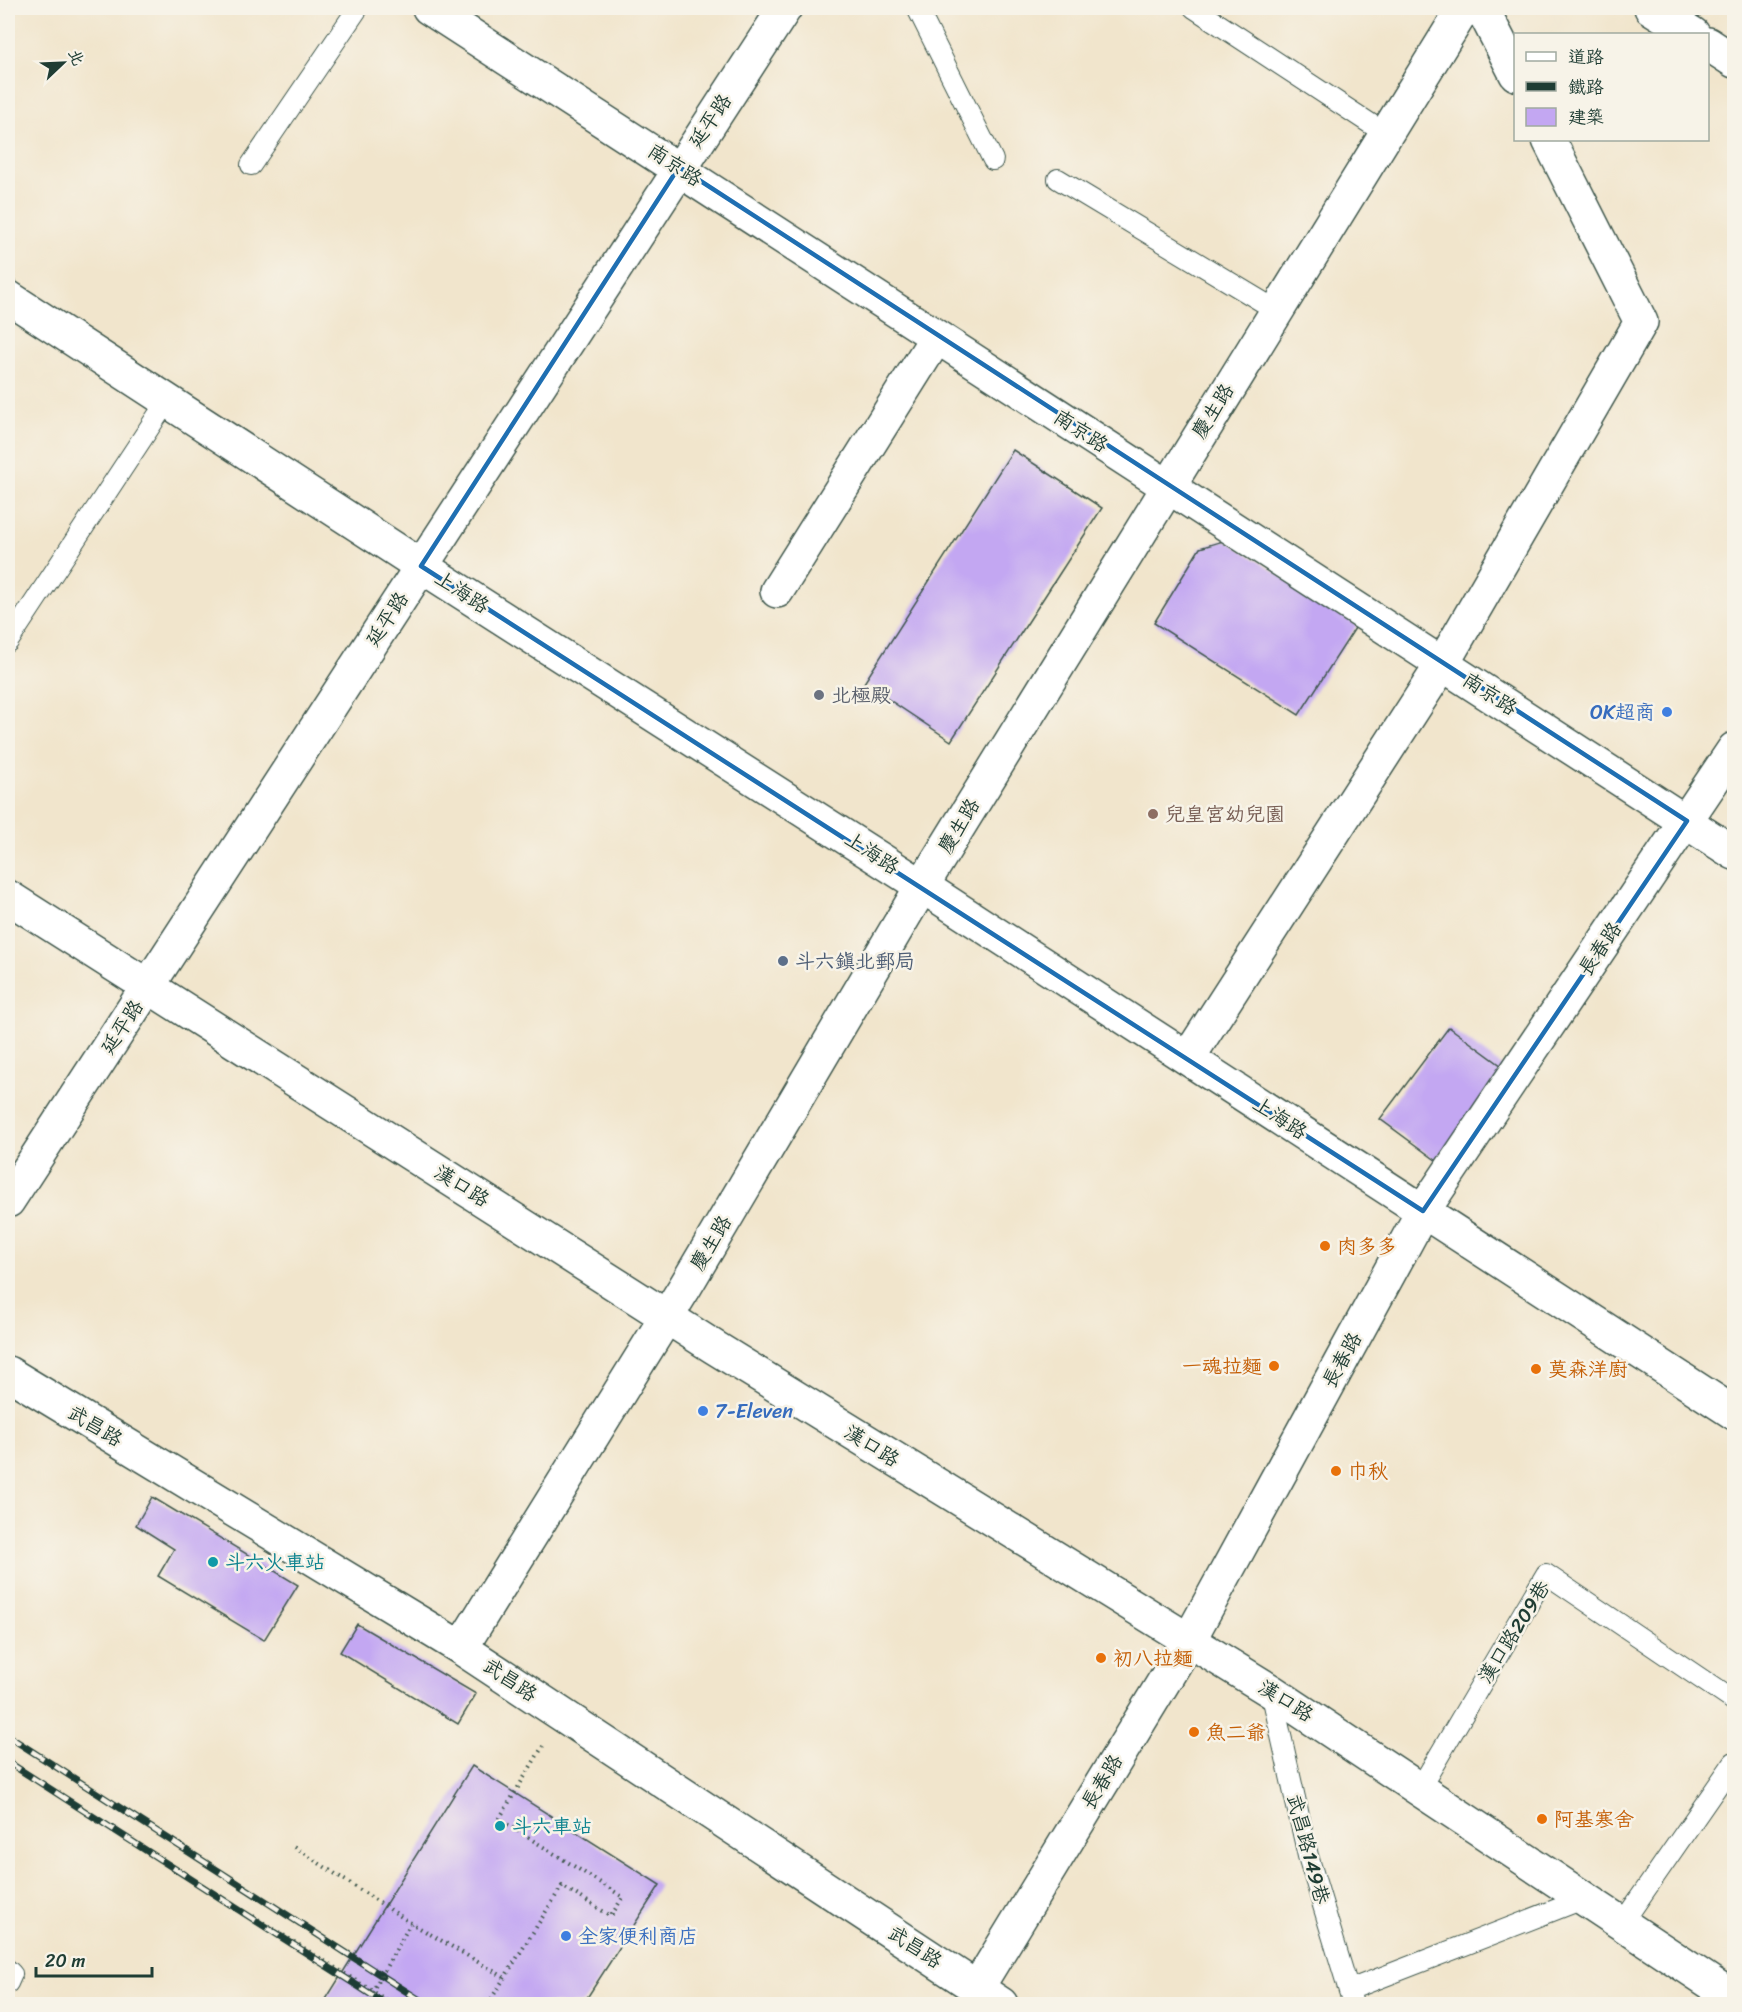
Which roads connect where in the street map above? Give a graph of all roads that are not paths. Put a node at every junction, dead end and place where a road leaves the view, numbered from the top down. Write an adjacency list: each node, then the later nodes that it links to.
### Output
1 (358, 8): 16 (lane)
2 (429, 8): 17 (street, 南京路)
3 (785, 8): 17 (street, 延平路)
4 (917, 8): 15 (lane)
5 (1194, 8): 13 (lane)
6 (1464, 8): 13 (street, 慶生路)
7 (1482, 8): 12 (street)
8 (1651, 8): 9 (street)
9 (1691, 33)
10 (1709, 45): 11 (street)
11 (1734, 61)
12 (1514, 72)
13 (1386, 134): 20 (street, 慶生路)
14 (1550, 141): 27 (street)
15 (993, 160)
16 (251, 165)
17 (679, 167): 21 (street, 南京路); 24 (street, 延平路)
18 (1058, 179): 20 (lane)
19 (8, 297): 22 (street, 上海路)
20 (1276, 310): 23 (street, 慶生路)
21 (936, 338): 23 (street, 南京路); 25 (street)
22 (167, 401): 24 (street, 上海路); 26 (lane)
23 (1167, 486): 27 (street, 南京路); 31 (street, 慶生路)
24 (421, 566): 31 (street, 上海路); 33 (street, 延平路)
25 (777, 591)
26 (8, 642)
27 (1443, 663): 29 (street, 南京路); 34 (street)
28 (1734, 749): 29 (street, 長春路)
29 (1686, 821): 30 (street, 南京路); 36 (street, 長春路)
30 (1734, 853)
31 (922, 885): 34 (street, 上海路); 37 (street, 慶生路)
32 (8, 897): 33 (street, 漢口路)
33 (148, 988): 35 (street, 延平路); 37 (street, 漢口路)
34 (1188, 1058): 36 (street, 上海路)
35 (8, 1201)
36 (1424, 1211): 39 (street, 上海路); 40 (street, 長春路)
37 (668, 1315): 40 (street, 漢口路); 41 (street, 慶生路)
38 (8, 1373): 41 (street, 武昌路)
39 (1734, 1413)
40 (1188, 1642): 42 (street, 漢口路); 50 (street, 長春路)
41 (461, 1648): 50 (street, 武昌路)
42 (1270, 1691): 45 (street, 漢口路); 51 (lane, 武昌路149巷)
43 (1734, 1701): 45 (lane, 漢口路209巷)
44 (1734, 1762): 47 (lane)
45 (1420, 1788): 46 (street, 漢口路)
46 (1583, 1899): 47 (street, 漢口路); 51 (lane)
47 (1621, 1925): 52 (street, 漢口路)
48 (8, 1970): 49 (lane)
49 (8, 1983)
50 (989, 1996)
51 (1351, 1997)
52 (1734, 1998)

